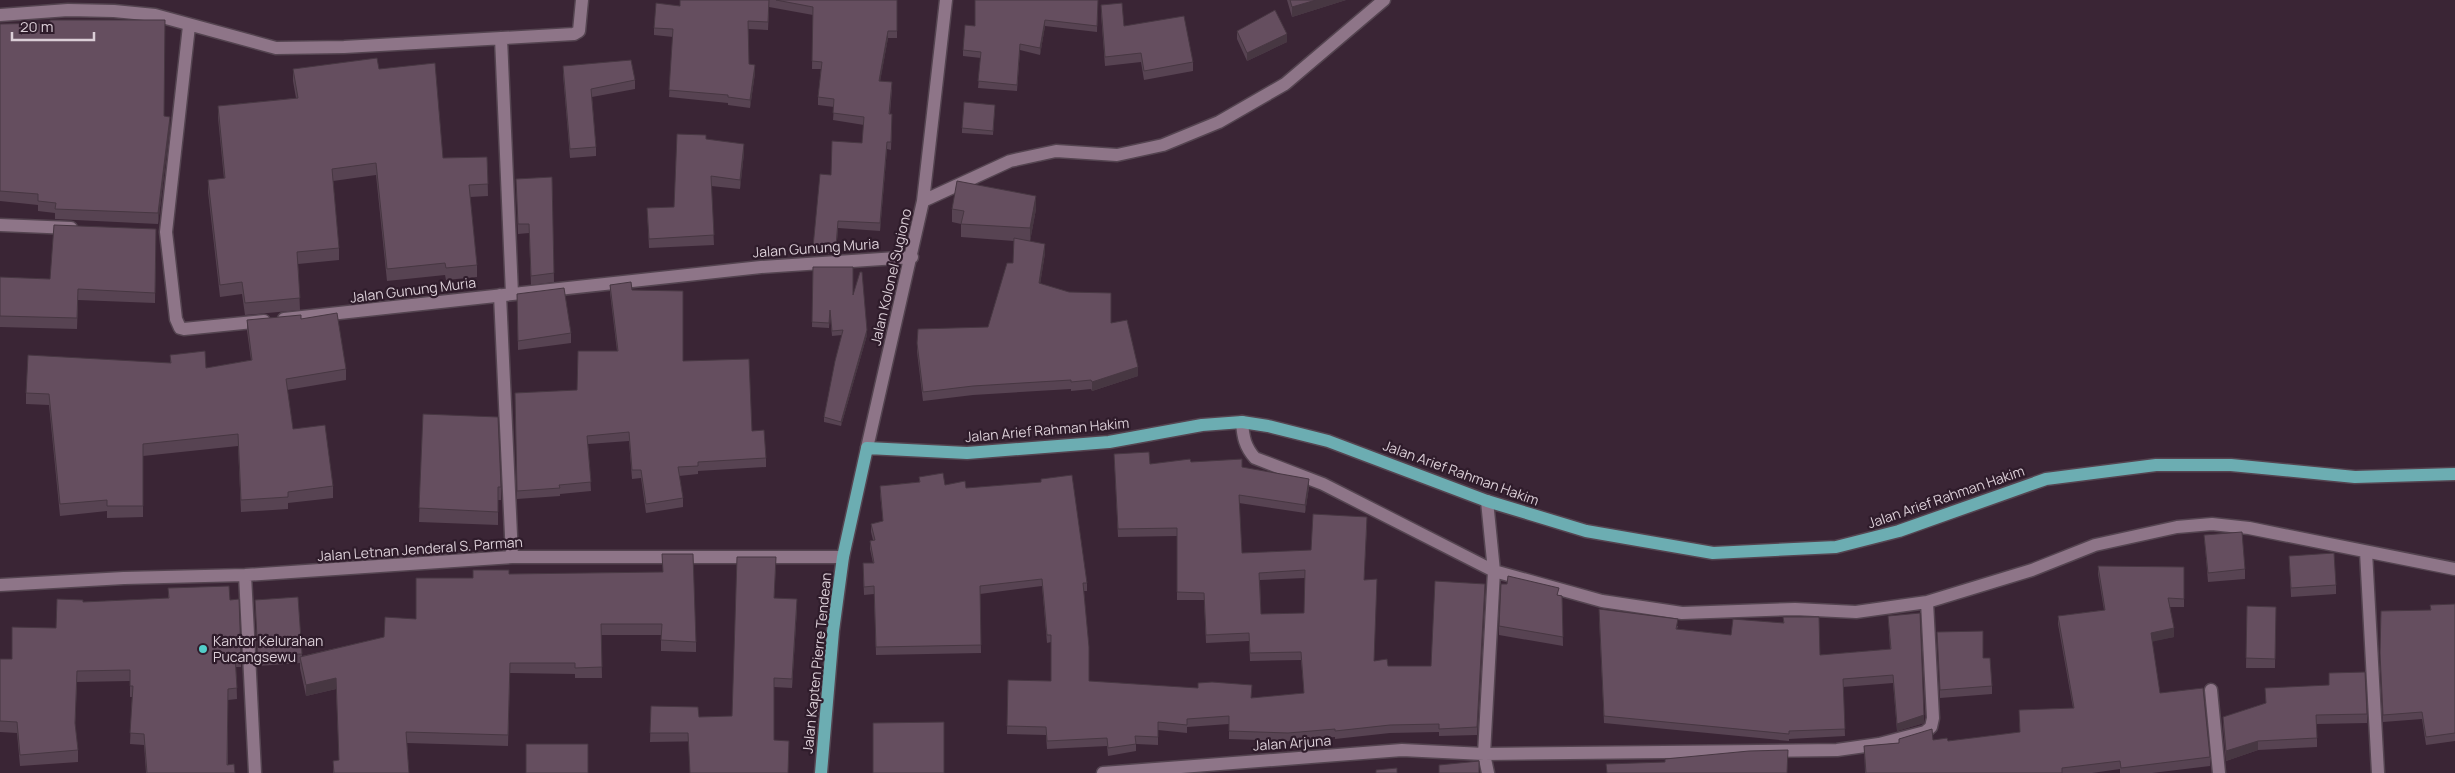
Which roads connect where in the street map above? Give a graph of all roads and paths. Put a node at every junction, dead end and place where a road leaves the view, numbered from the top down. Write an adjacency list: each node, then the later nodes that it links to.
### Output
1 (582, 0): 6 (street)
2 (946, 0): 7 (street, Jalan Kolonel Sugiono)
3 (1384, 0): 7 (street)
4 (0, 15): 5 (street)
5 (189, 26): 6 (street); 11 (street, Jalan Gunung Muria)
6 (501, 38): 11 (street)
7 (923, 202): 10 (street, Jalan Kolonel Sugiono)
8 (0, 225): 9 (street)
9 (88, 228)
10 (912, 257): 11 (street, Jalan Gunung Muria); 13 (street, Jalan Kolonel Sugiono)
11 (506, 294): 17 (street)
12 (1242, 422): 13 (main road, Jalan Arief Rahman Hakim); 15 (main road, Jalan Arief Rahman Hakim); 20 (street)
13 (868, 448): 18 (main road, Jalan Kolonel Sugiono)
14 (2455, 474): 15 (main road, Jalan Arief Rahman Hakim)
15 (1487, 501): 20 (street)
16 (2366, 552): 19 (street); 23 (street); 31 (street)
17 (512, 556): 18 (street, Jalan Letnan Jenderal S. Parman); 21 (street, Jalan Letnan Jenderal S. Parman)
18 (843, 557): 27 (main road, Jalan Kapten Pierre Tendean)
19 (2455, 569)
20 (1494, 571): 23 (street); 25 (street)
21 (245, 576): 22 (street, Jalan Letnan Jenderal S. Parman); 26 (street)
22 (0, 585)
23 (1927, 602): 25 (street, Jalan Arjuna)
24 (2211, 690): 30 (street)
25 (1484, 754): 28 (street, Jalan Arjuna); 29 (street)
26 (255, 773)
27 (821, 773)
28 (1103, 773)
29 (1488, 773)
30 (2219, 773)
31 (2378, 773)

